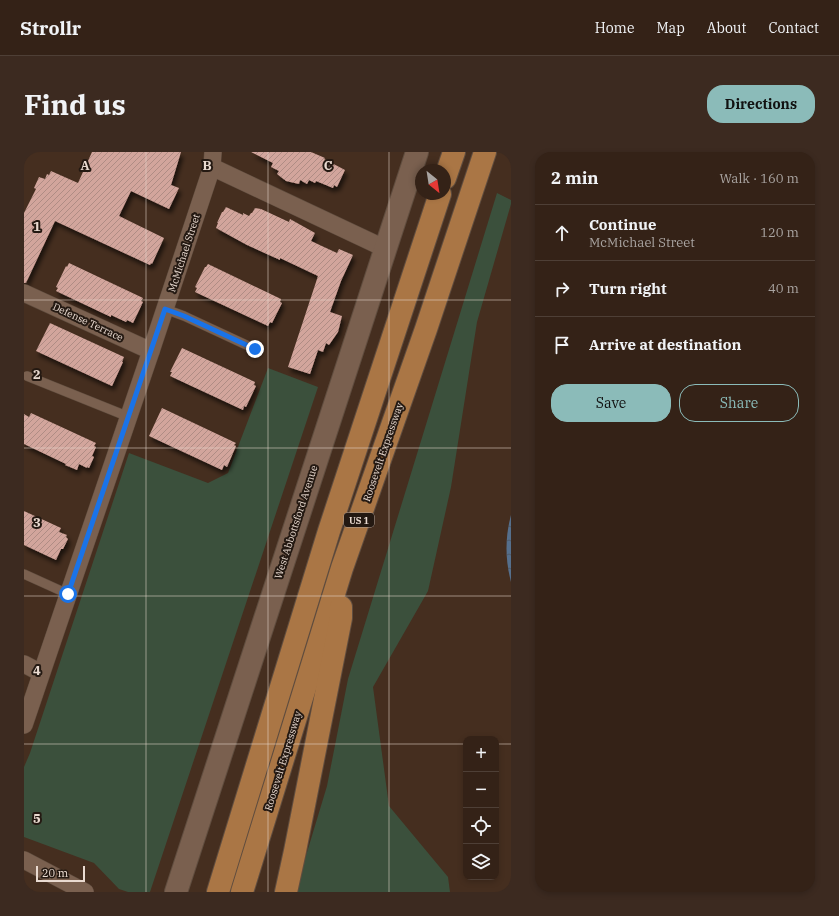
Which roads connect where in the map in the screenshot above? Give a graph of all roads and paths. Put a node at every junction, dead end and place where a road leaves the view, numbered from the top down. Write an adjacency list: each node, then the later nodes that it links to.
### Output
1 (417, 152): 7 (street, West Abbottsford Avenue)
2 (454, 152): 5 (highway)
3 (485, 152): 14 (highway, Roosevelt Expressway / US 1)
4 (212, 159): 7 (street, McMichael Street); 9 (street, McMichael Street)
5 (450, 164)
6 (438, 200): 23 (highway, US 1)
7 (386, 249): 22 (street, West Abbottsford Avenue)
8 (24, 293): 11 (street, Defense Terrace)
9 (165, 309): 10 (lane); 11 (street, McMichael Street)
10 (255, 349)
11 (151, 352): 13 (street, McMichael Street)
12 (27, 376): 13 (lane)
13 (129, 417): 16 (street, McMichael Street)
14 (342, 568): 24 (highway, Roosevelt Expressway / US 1); 25 (highway)
15 (24, 574): 16 (lane)
16 (68, 594): 18 (street, McMichael Street)
17 (24, 664): 18 (street)
18 (41, 673): 19 (street, McMichael Street)
19 (24, 725)
20 (24, 860): 21 (street)
21 (86, 892)
22 (176, 892)
23 (218, 892)
24 (242, 892)
25 (286, 892)

